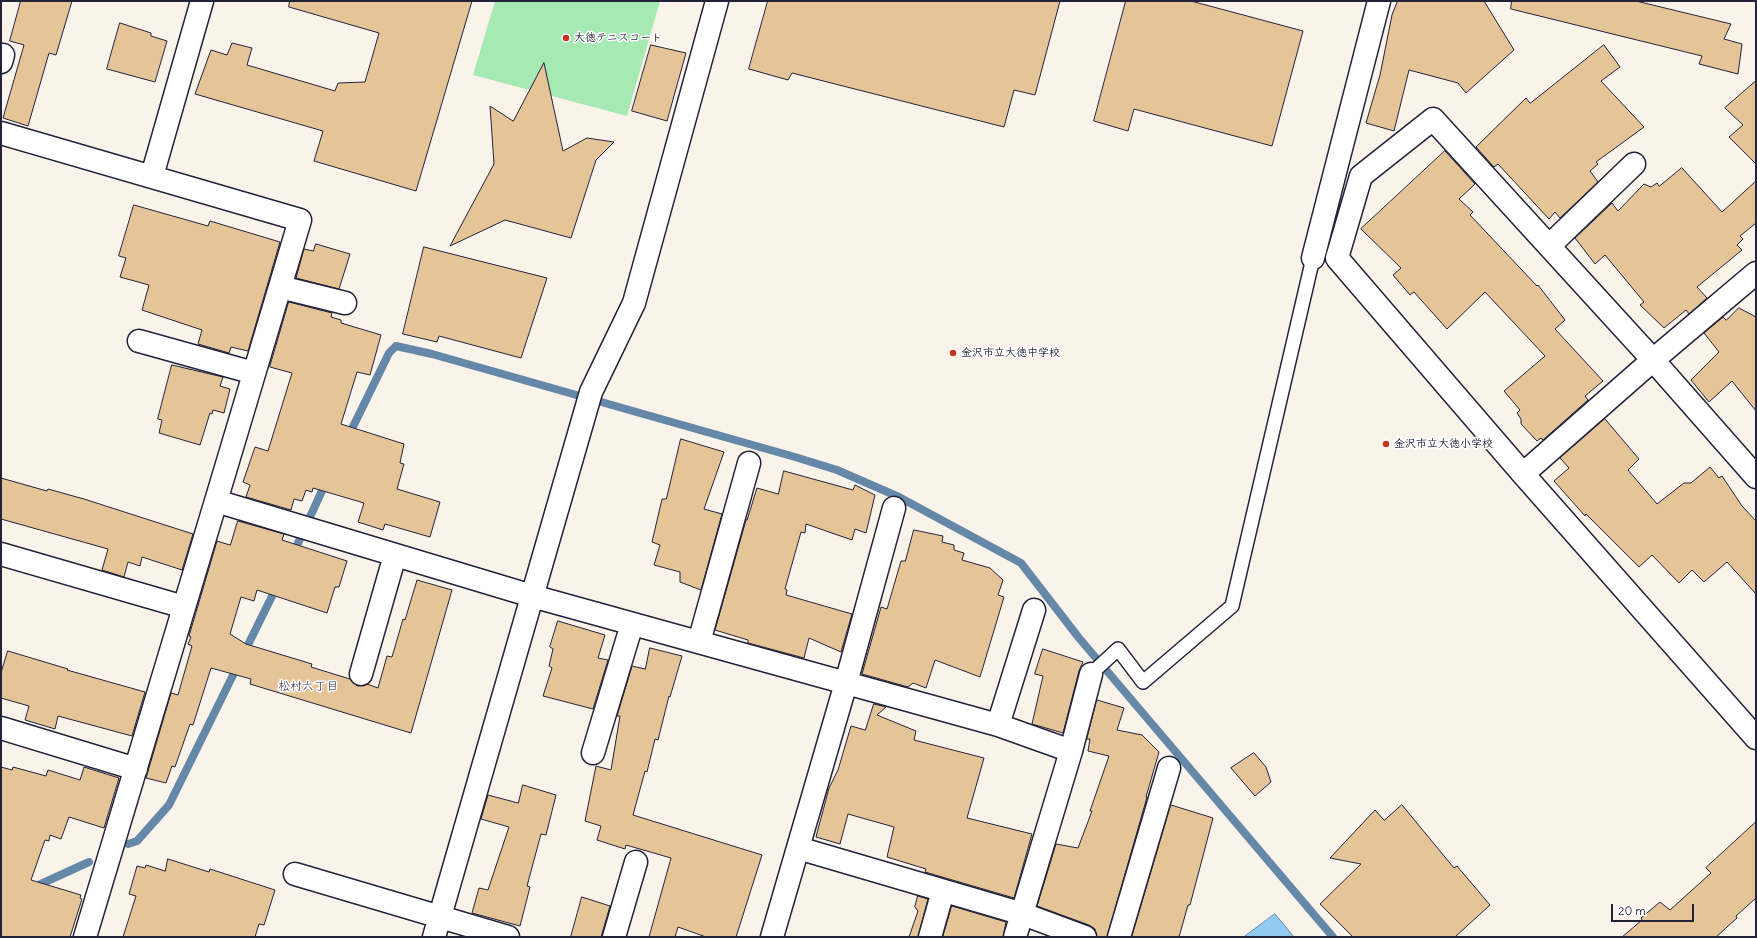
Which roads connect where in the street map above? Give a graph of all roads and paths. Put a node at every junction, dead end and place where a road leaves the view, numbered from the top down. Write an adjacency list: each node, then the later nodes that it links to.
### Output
1 (202, 1): 8 (street)
2 (717, 1): 24 (street)
3 (1379, 1): 10 (street)
4 (1, 55): 5 (street)
5 (1, 62)
6 (1, 132): 8 (street)
7 (1634, 164): 9 (street)
8 (152, 176): 12 (street)
9 (1549, 246): 15 (street); 18 (street)
10 (1313, 258): 30 (lane)
11 (1756, 273): 15 (street)
12 (280, 287): 13 (street); 16 (street)
13 (345, 303)
14 (139, 341): 16 (street)
15 (1653, 360): 18 (street); 19 (street)
16 (254, 374): 20 (street)
17 (749, 463): 28 (street)
18 (1523, 474): 34 (street)
19 (1755, 474)
20 (216, 501): 23 (street); 25 (street)
21 (894, 508): 31 (street)
22 (1, 554): 25 (street)
23 (395, 555): 24 (street); 29 (street)
24 (532, 596): 27 (street); 44 (street)
25 (184, 607): 38 (street)
26 (1034, 610): 32 (street)
27 (632, 624): 28 (street); 36 (street)
28 (699, 642): 31 (street)
29 (361, 674)
30 (1091, 674): 35 (street)
31 (846, 683): 32 (street); 39 (street)
32 (998, 725): 35 (street)
33 (1, 728): 38 (street)
34 (1756, 738)
35 (1071, 751): 43 (street)
36 (593, 753)
37 (1169, 768): 52 (street)
38 (136, 769): 45 (street)
39 (798, 848): 42 (street); 48 (street)
40 (636, 862): 47 (street)
41 (295, 874): 44 (street)
42 (943, 891): 43 (street); 49 (street)
43 (1022, 914): 50 (street); 51 (street)
44 (437, 927): 46 (street)
45 (85, 937)
46 (508, 937)
47 (614, 937)
48 (772, 937)
49 (930, 937)
50 (1015, 937)
51 (1085, 937)
52 (1119, 937)

